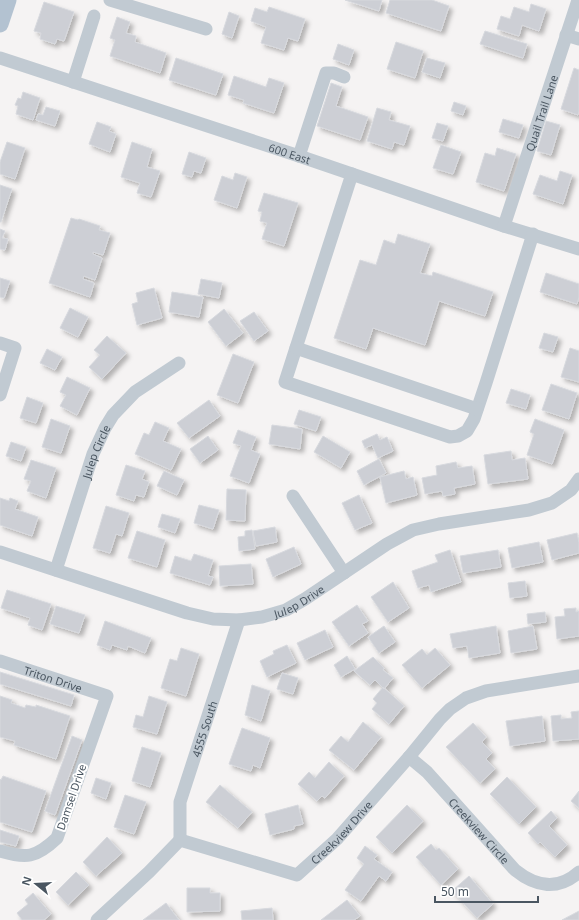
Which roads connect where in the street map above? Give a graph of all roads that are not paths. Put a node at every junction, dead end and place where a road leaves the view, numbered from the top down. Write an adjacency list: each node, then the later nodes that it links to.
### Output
1 (8, 0): 5 (main road)
2 (110, 0): 6 (street)
3 (578, 0): 7 (street, Quail Trail Lane)
4 (94, 16): 11 (street)
5 (0, 24)
6 (206, 29)
7 (566, 35): 8 (street); 14 (street, Quail Trail Lane)
8 (579, 39)
9 (0, 58): 11 (street, 600 East)
10 (344, 77): 12 (street)
11 (73, 82): 12 (street, 600 East)
12 (299, 156): 13 (street, 600 East)
13 (352, 174): 14 (street, 600 East); 18 (street)
14 (504, 226): 15 (street, 600 East)
15 (533, 234): 16 (street, 600 East); 21 (street)
16 (579, 249)
17 (0, 343): 20 (street)
18 (296, 348): 21 (street); 21 (street)
19 (178, 363): 25 (street, Julep Circle)
20 (0, 396)
21 (477, 409)
22 (579, 479): 26 (street, Julep Drive)
23 (293, 496): 26 (street)
24 (0, 552): 25 (street, Julep Drive)
25 (56, 570): 27 (street, Julep Drive)
26 (344, 573): 27 (street, Julep Drive)
27 (239, 620): 32 (street, 4555 South)
28 (0, 661): 30 (street, Triton Drive)
29 (579, 676): 31 (street, Creekview Drive)
30 (107, 696): 33 (street, Damsel Drive)
31 (410, 757): 32 (street, Creekview Drive); 34 (street, Creekview Circle)
32 (180, 840): 35 (street)
33 (0, 851)
34 (579, 872)
35 (97, 920)

